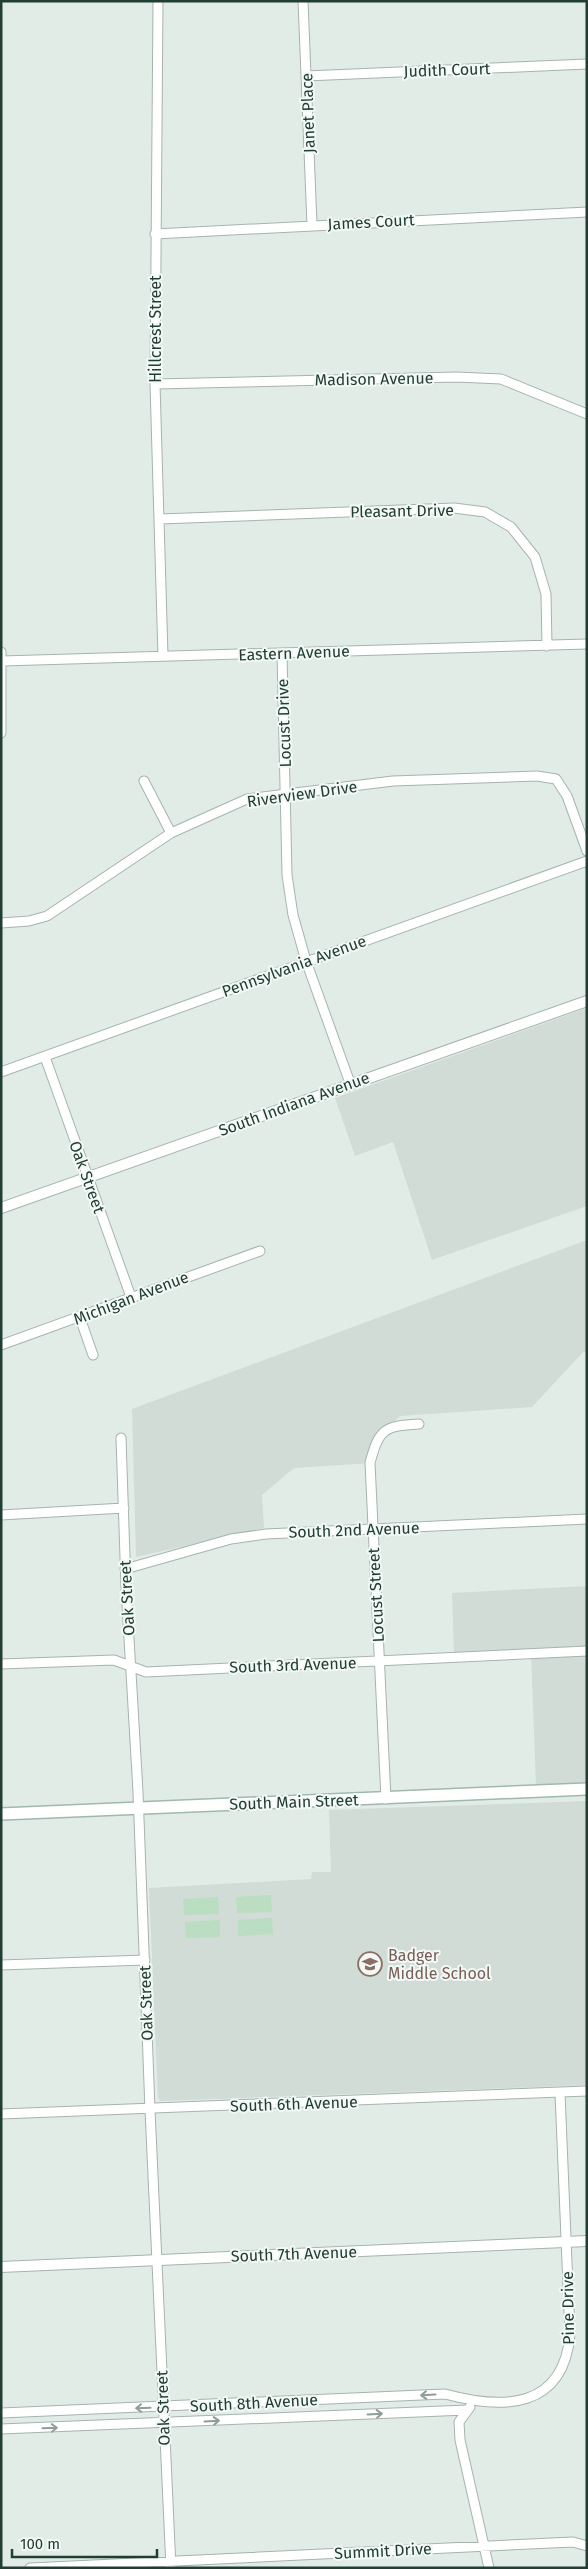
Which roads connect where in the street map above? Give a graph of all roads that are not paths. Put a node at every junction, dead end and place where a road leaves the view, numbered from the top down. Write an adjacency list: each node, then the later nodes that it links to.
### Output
1 (158, 1): 7 (street, Hillcrest Street)
2 (303, 1): 4 (street, Janet Place)
3 (587, 64): 4 (street, Judith Court)
4 (306, 76): 6 (street, Janet Place)
5 (587, 212): 6 (street, James Court)
6 (312, 225): 7 (street, James Court)
7 (155, 234): 8 (street, Hillcrest Street)
8 (155, 384): 9 (street, Madison Avenue); 10 (street, Hillcrest Street)
9 (587, 414)
10 (160, 519): 12 (street, Pleasant Drive); 15 (street, Hillcrest Street)
11 (587, 644): 12 (street, Eastern Avenue)
12 (547, 646): 14 (street, Eastern Avenue)
13 (1, 652): 16 (street)
14 (282, 653): 15 (street, Eastern Avenue); 19 (street, Locust Drive)
15 (163, 656): 16 (street, Eastern Avenue)
16 (2, 661): 17 (street)
17 (1, 734)
18 (144, 781): 20 (street)
19 (286, 796): 20 (street, Riverview Drive); 21 (street, Riverview Drive); 24 (street, Locust Drive)
20 (171, 833): 23 (street, Riverview Drive)
21 (587, 851)
22 (587, 861): 24 (street, Pennsylvania Avenue)
23 (1, 923)
24 (306, 961): 26 (street, Pennsylvania Avenue); 28 (street, Locust Drive)
25 (587, 1001): 28 (street, South Indiana Avenue)
26 (45, 1056): 27 (street, Pennsylvania Avenue); 29 (street, Oak Street)
27 (1, 1072)
28 (350, 1084): 29 (street, South Indiana Avenue)
29 (87, 1178): 30 (street, South Indiana Avenue); 32 (street, Oak Street)
30 (1, 1208)
31 (260, 1251): 32 (street, Michigan Avenue)
32 (131, 1297): 33 (street, Michigan Avenue)
33 (80, 1318): 34 (street, Michigan Avenue); 35 (street)
34 (1, 1345)
35 (93, 1355)
36 (419, 1424): 41 (street, Locust Street)
37 (121, 1438): 38 (street, Oak Street)
38 (124, 1508): 39 (street); 42 (street, Oak Street)
39 (1, 1515)
40 (587, 1519): 41 (street, South 2nd Avenue)
41 (373, 1530): 42 (street, South 2nd Avenue); 44 (street, Locust Street)
42 (125, 1569): 46 (street, Oak Street)
43 (587, 1651): 44 (street, South 3rd Avenue)
44 (380, 1662): 46 (street, South 3rd Avenue); 48 (street, Locust Street)
45 (1, 1664): 46 (street, South 3rd Avenue)
46 (131, 1665): 49 (street, Oak Street)
47 (587, 1790): 48 (main road, South Main Street)
48 (386, 1799): 49 (main road, South Main Street)
49 (139, 1807): 50 (main road, South Main Street); 51 (street, Oak Street)
50 (1, 1814)
51 (145, 1960): 52 (street); 55 (street, Oak Street)
52 (1, 1964)
53 (587, 2091): 54 (street, South 6th Avenue)
54 (560, 2092): 55 (street, South 6th Avenue); 58 (street, Pine Drive)
55 (150, 2110): 56 (street, South 6th Avenue); 59 (street, Oak Street)
56 (1, 2114)
57 (587, 2241): 58 (street, South 7th Avenue)
58 (567, 2242): 59 (street, South 7th Avenue); 61 (street, Pine Drive)
59 (157, 2260): 60 (street, South 7th Avenue); 62 (street, Oak Street)
60 (1, 2267)
61 (476, 2402): 62 (street, South 8th Avenue, one-way to 62); 63 (street)
62 (163, 2407): 64 (street, South 8th Avenue, one-way to 64); 65 (street, Oak Street)
63 (468, 2410): 65 (street, South 8th Avenue, one-way to 63); 69 (street)
64 (1, 2413)
65 (164, 2424): 66 (street, South 8th Avenue, one-way to 65); 71 (street, Oak Street)
66 (1, 2429)
67 (587, 2539): 68 (street)
68 (573, 2542): 69 (street, Summit Drive); 70 (street, Summit Drive)
69 (484, 2546): 71 (street, Summit Drive); 73 (street)
70 (587, 2546)
71 (171, 2564): 72 (street, Summit Drive)
72 (30, 2568)
73 (489, 2568)

